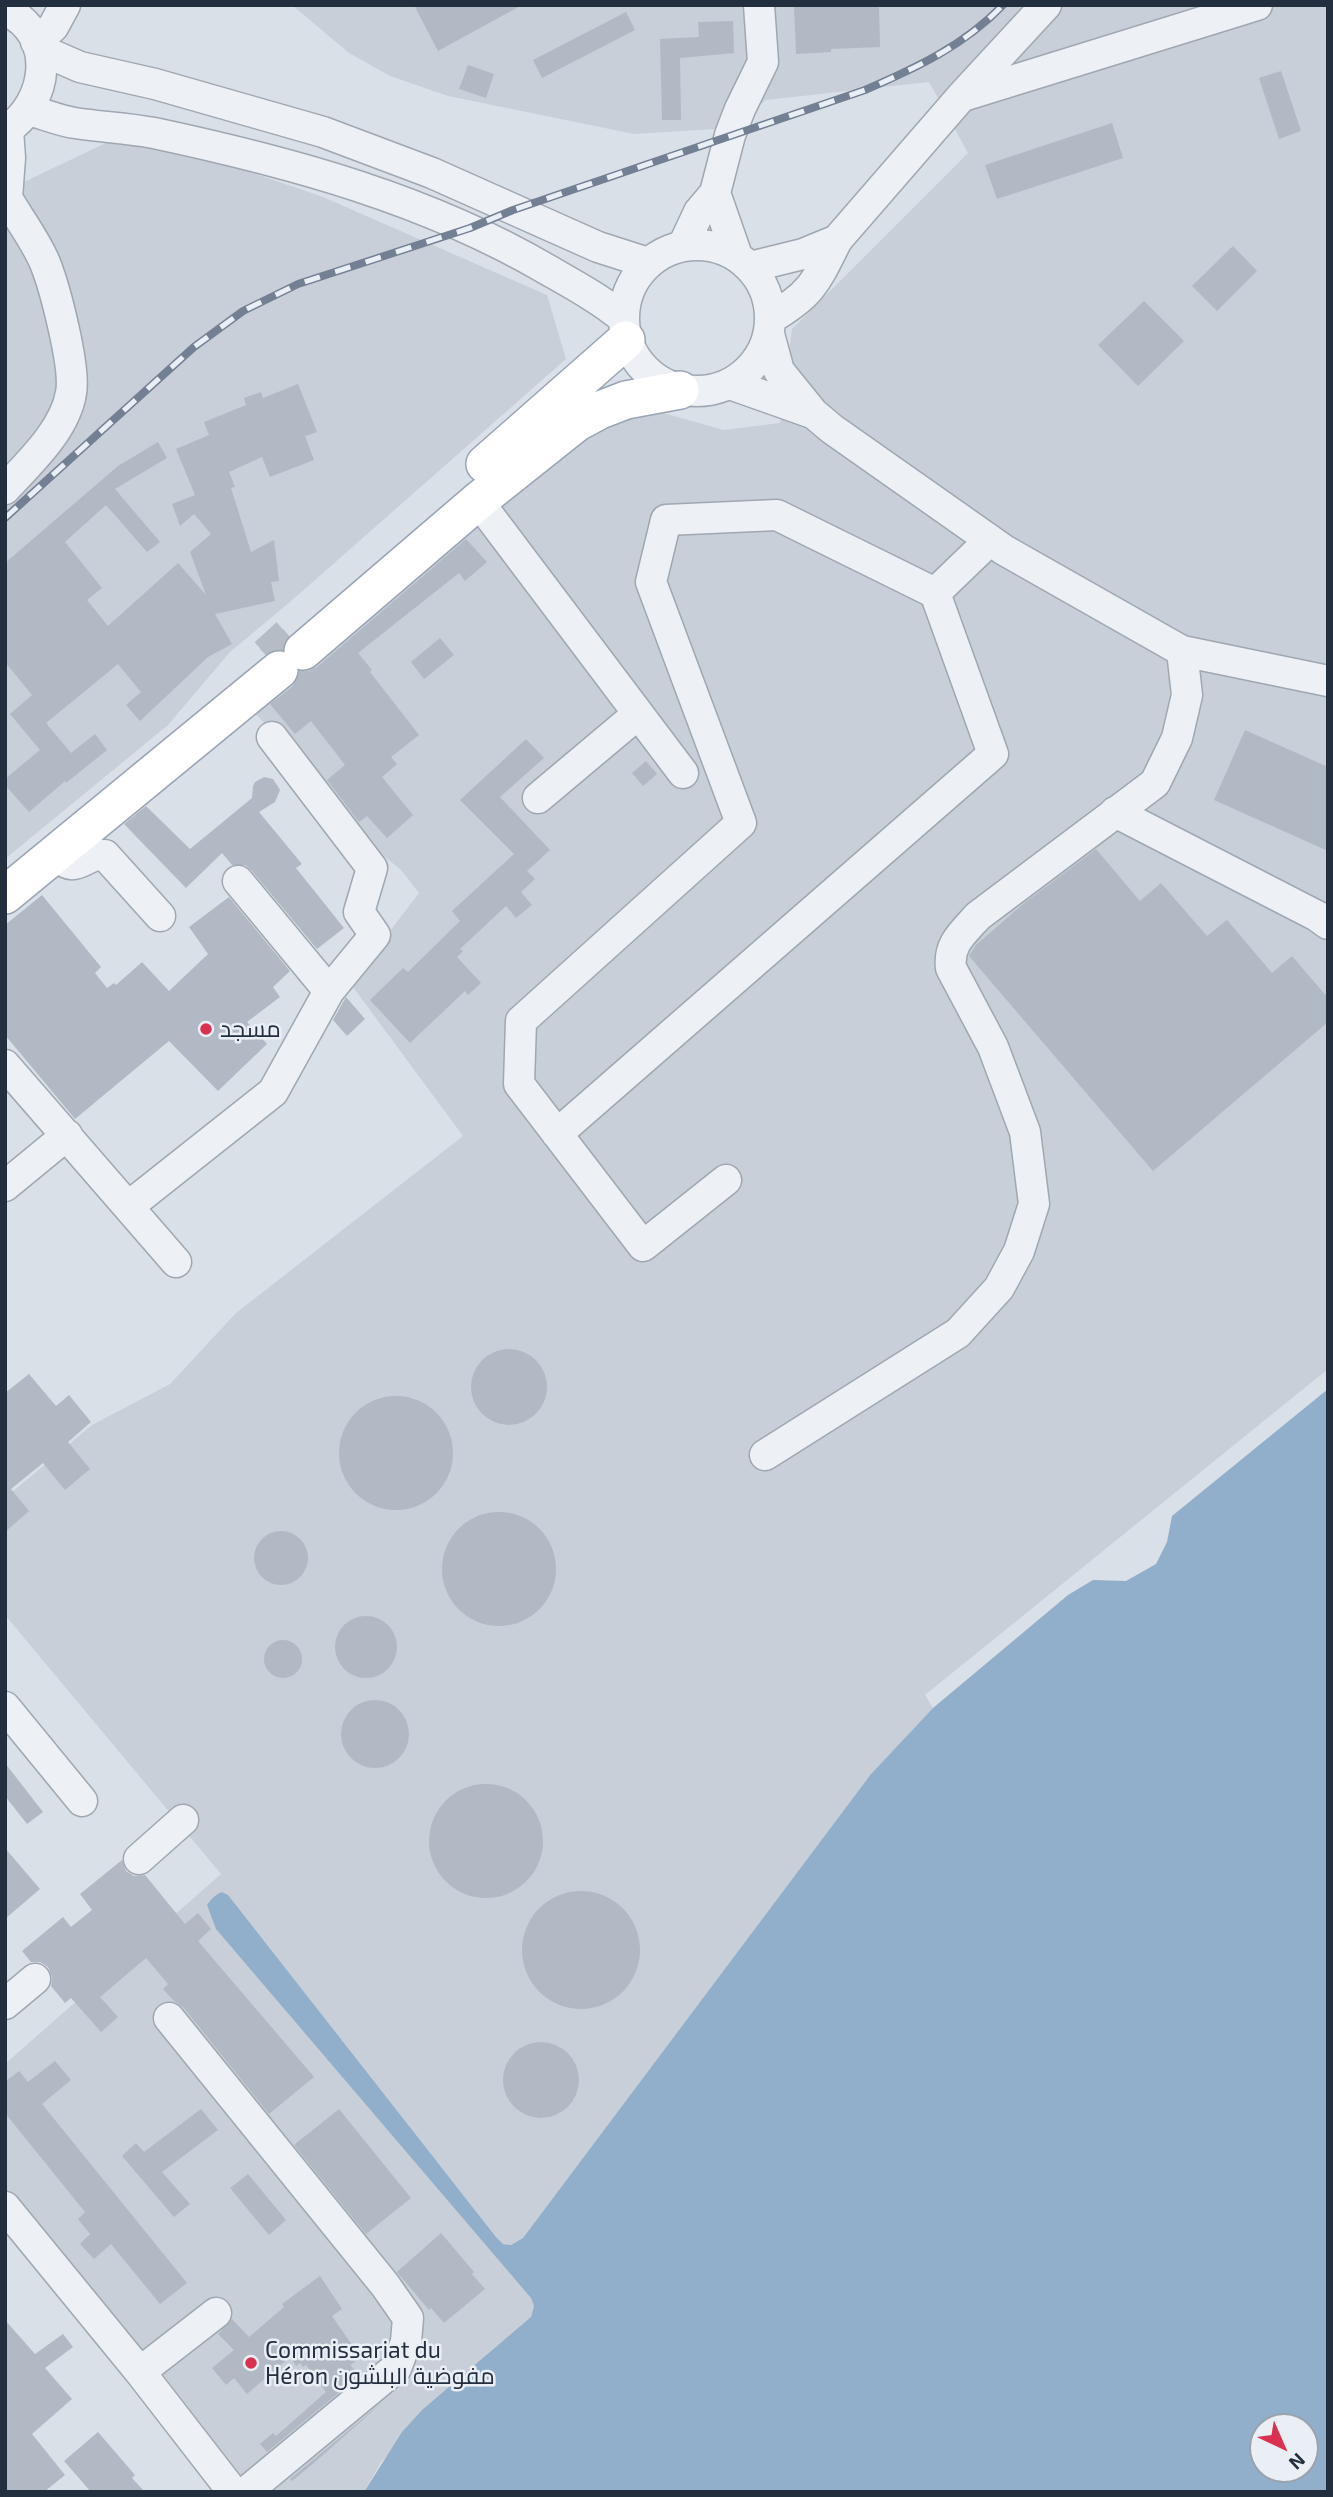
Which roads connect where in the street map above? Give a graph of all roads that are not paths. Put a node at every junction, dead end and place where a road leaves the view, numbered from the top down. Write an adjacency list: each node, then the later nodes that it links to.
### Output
1 (65, 5): 6 (street)
2 (759, 5): 10 (street)
3 (1046, 5): 7 (street)
4 (1257, 5): 7 (street)
5 (14, 10): 6 (street)
6 (37, 46): 8 (street); 15 (street)
7 (961, 97): 12 (street)
8 (29, 110): 9 (street); 17 (street)
9 (6, 130): 11 (street)
10 (715, 193): 13 (street); 14 (street)
11 (6, 198): 21 (street)
12 (837, 240): 14 (street); 16 (street)
13 (682, 246): 14 (street); 15 (street)
14 (744, 261): 16 (street)
15 (648, 263): 17 (street)
16 (770, 326): 18 (street); 20 (street)
17 (625, 329): 19 (street); 26 (main road)
18 (730, 384): 19 (street); 20 (street)
19 (680, 390): 22 (main road)
20 (813, 413): 23 (street)
21 (5, 489)
22 (478, 501): 26 (main road); 28 (street)
23 (990, 540): 24 (street); 25 (street)
24 (935, 593): 42 (street); 42 (street)
25 (1182, 651): 27 (street); 33 (street)
26 (285, 653): 31 (main road)
27 (1328, 681)
28 (638, 715): 30 (street); 32 (street)
29 (272, 737): 40 (street)
30 (682, 773)
31 (133, 779): 34 (main road); 35 (main road)
32 (538, 797)
33 (1115, 812): 39 (street); 48 (street)
34 (56, 855): 37 (main road); 38 (street)
35 (5, 874)
36 (238, 881): 40 (street)
37 (5, 895)
38 (160, 916)
39 (1328, 924)
40 (329, 991): 46 (street)
41 (5, 1065): 43 (street)
42 (557, 1134): 44 (street)
43 (68, 1135): 45 (street); 46 (street)
44 (726, 1180)
45 (5, 1186)
46 (129, 1206): 47 (street)
47 (176, 1262)
48 (765, 1455)
49 (5, 1707): 50 (street)
50 (82, 1801)
51 (183, 1820): 52 (street)
52 (139, 1859)
53 (34, 1979): 54 (street)
54 (5, 2004)
55 (169, 2018): 60 (street)
56 (5, 2207): 58 (street)
57 (216, 2313): 58 (street)
58 (140, 2372): 59 (street)
59 (233, 2492)
60 (246, 2492)

